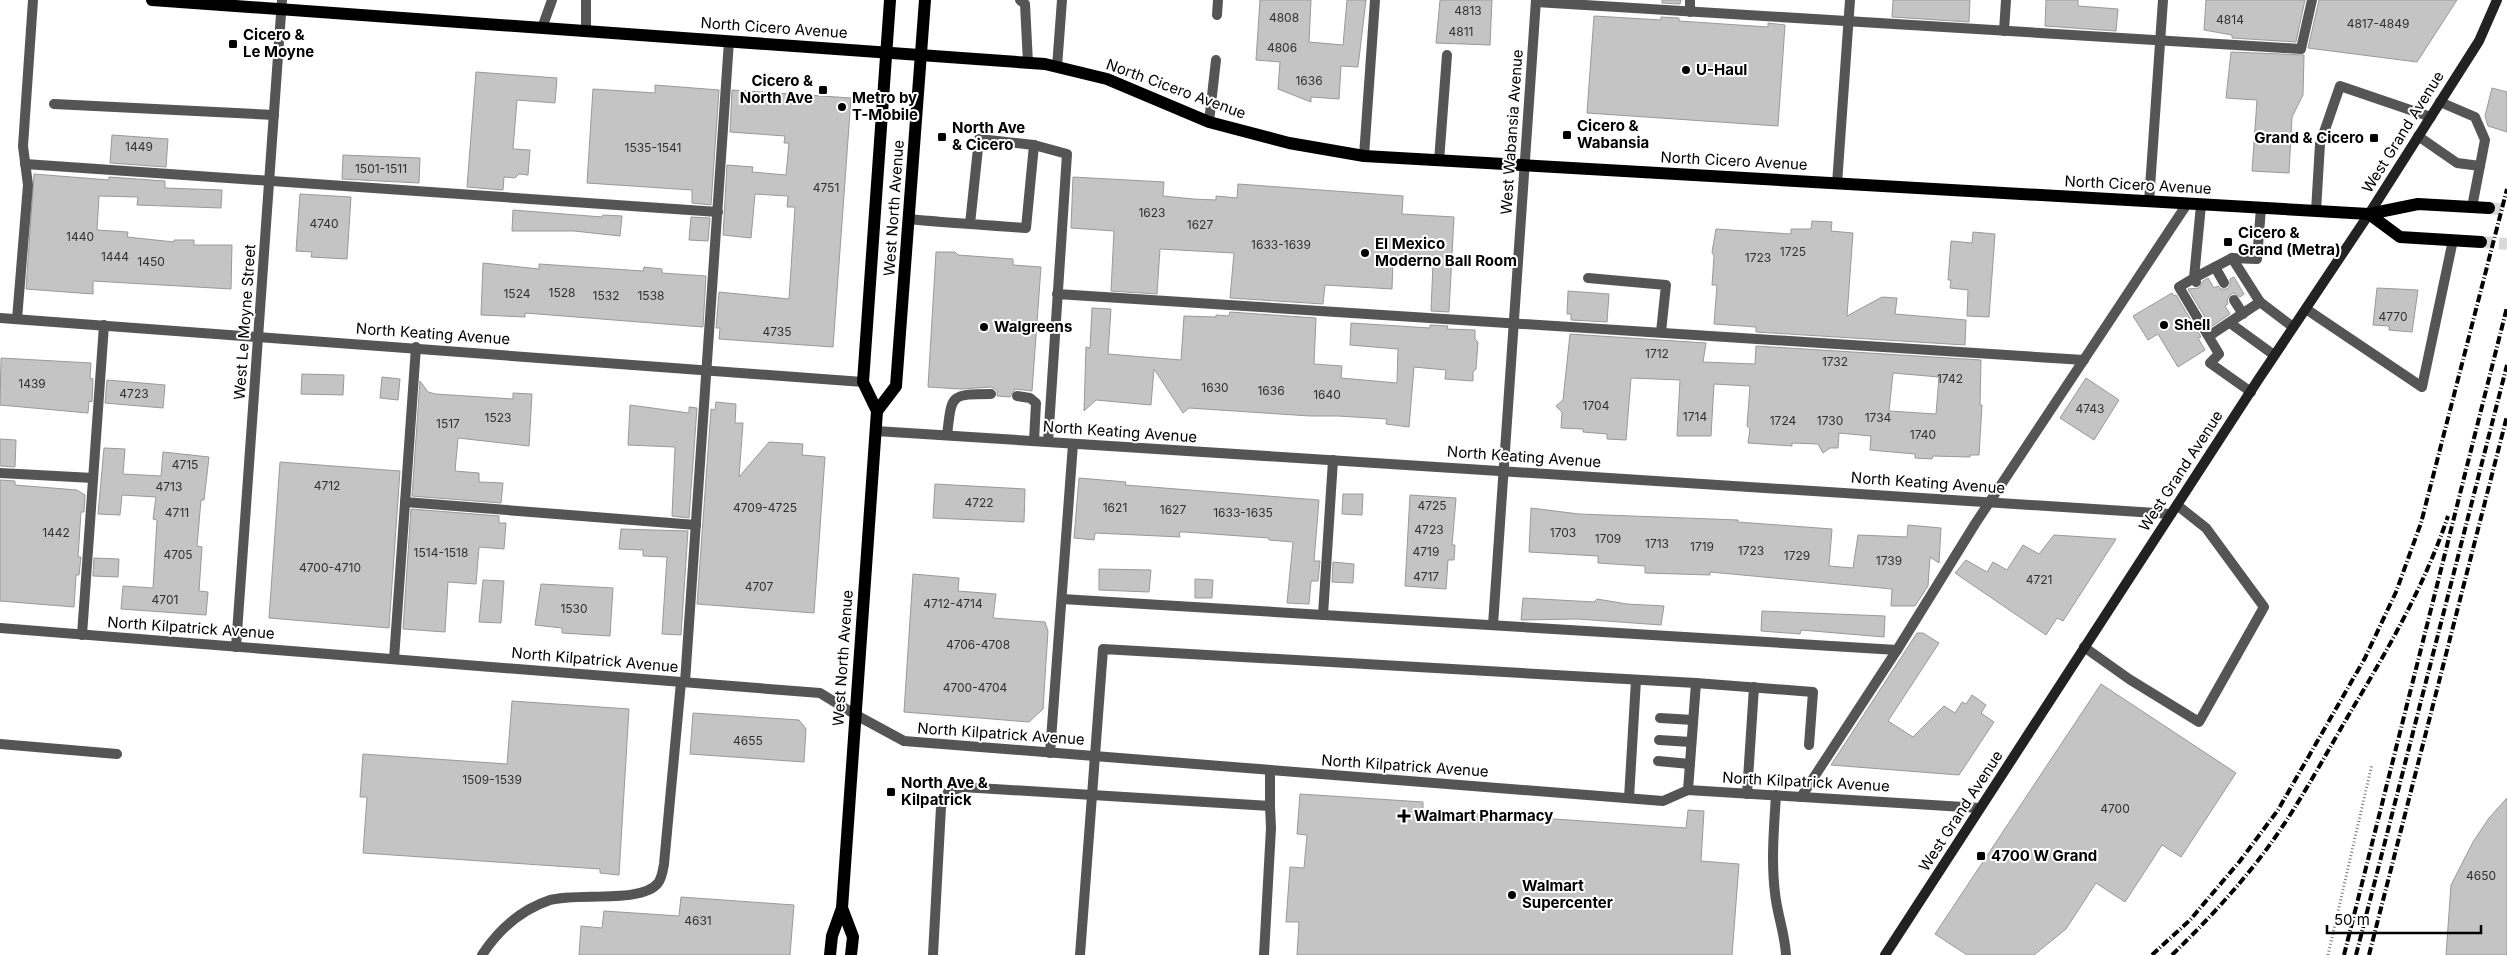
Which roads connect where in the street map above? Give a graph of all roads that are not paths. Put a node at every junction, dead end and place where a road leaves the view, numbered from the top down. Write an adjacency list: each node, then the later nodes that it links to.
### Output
1 (32, 0): 42 (street)
2 (152, 0): 18 (main road, North Cicero Avenue)
3 (552, 0): 22 (street)
4 (586, 0): 23 (street)
5 (890, 0): 27 (main road, West North Avenue)
6 (925, 0): 28 (main road, West North Avenue)
7 (1020, 0): 31 (street)
8 (1062, 0): 32 (street)
9 (1218, 0): 20 (street)
10 (1375, 0): 40 (street)
11 (1690, 0): 19 (street)
12 (1850, 0): 21 (street)
13 (2006, 0): 24 (street)
14 (2163, 0): 25 (street)
15 (2312, 0): 25 (street)
16 (2497, 0): 33 (main road, West Grand Avenue)
17 (1536, 1): 19 (street); 43 (street, West Wabansia Avenue)
18 (282, 5): 22 (main road, North Cicero Avenue); 35 (street, West Le Moyne Street)
19 (1690, 12): 21 (street)
20 (1217, 16)
21 (1848, 21): 24 (street); 46 (street)
22 (542, 28): 23 (main road, North Cicero Avenue)
23 (586, 31): 26 (main road, North Cicero Avenue)
24 (2004, 31): 25 (street)
25 (2160, 40): 47 (street)
26 (728, 41): 27 (main road, North Cicero Avenue); 54 (street)
27 (886, 53): 28 (main road, North Cicero Avenue); 83 (main road, West North Avenue)
28 (921, 55): 31 (main road, North Cicero Avenue); 56 (main road, West North Avenue)
29 (1447, 55): 41 (street)
30 (1216, 60): 37 (street)
31 (1028, 63): 32 (main road, North Cicero Avenue)
32 (1057, 67): 37 (main road, North Cicero Avenue)
33 (2440, 102): 36 (main road, West Grand Avenue); 44 (street)
34 (54, 104): 35 (street)
35 (274, 115): 45 (street, West Le Moyne Street)
36 (2431, 116): 38 (main road, West Grand Avenue); 53 (street)
37 (1210, 122): 40 (main road, North Cicero Avenue)
38 (2418, 136): 44 (street); 55 (main road, West Grand Avenue)
39 (1034, 145): 57 (street); 57 (street); 65 (street)
40 (1364, 156): 41 (main road, North Cicero Avenue)
41 (1439, 161): 43 (main road, North Cicero Avenue)
42 (25, 164): 45 (street); 71 (street)
43 (1525, 166): 46 (main road, North Cicero Avenue); 72 (street, West Wabansia Avenue)
44 (2480, 166): 51 (street)
45 (269, 181): 54 (street); 77 (street, West Le Moyne Street)
46 (1838, 184): 47 (main road, North Cicero Avenue)
47 (2149, 202): 48 (main road, North Cicero Avenue)
48 (2187, 204): 49 (main road, North Cicero Avenue); 81 (street)
49 (2200, 204): 50 (main road, North Cicero Avenue); 63 (street)
50 (2261, 208): 53 (main road, North Cicero Avenue); 60 (street)
51 (2472, 208): 52 (main road, North Cicero Avenue); 55 (main road, North Cicero Avenue)
52 (2489, 208)
53 (2316, 211): 55 (main road, North Cicero Avenue)
54 (718, 212): 82 (street)
55 (2369, 214): 58 (main road); 68 (main road, West Grand Avenue)
56 (909, 220): 57 (street); 87 (main road, West North Avenue)
57 (970, 224)
58 (2453, 240): 59 (main road); 68 (street)
59 (2481, 242)
60 (2232, 258): 61 (street); 67 (street)
61 (2215, 267): 63 (street); 64 (street)
62 (1588, 278): 76 (street)
63 (2195, 281): 78 (street)
64 (2224, 283)
65 (1057, 294): 72 (street); 91 (street)
66 (2234, 300): 69 (street)
67 (2260, 302): 69 (street); 75 (street)
68 (2306, 309): 75 (main road, West Grand Avenue)
69 (2243, 314): 74 (street)
70 (0, 318): 71 (street, North Keating Avenue)
71 (18, 319): 73 (street, North Keating Avenue)
72 (1514, 322): 76 (street); 94 (street, West Wabansia Avenue)
73 (104, 325): 77 (street, North Keating Avenue); 96 (street)
74 (2224, 325): 78 (street); 80 (street)
75 (2293, 328): 80 (main road, West Grand Avenue)
76 (1661, 332): 81 (street)
77 (259, 336): 79 (street, North Keating Avenue); 107 (street, West Le Moyne Street)
78 (2209, 336): 84 (street)
79 (416, 347): 82 (street, North Keating Avenue); 97 (street)
80 (2274, 355): 84 (main road, West Grand Avenue)
81 (2084, 360): 98 (street)
82 (708, 370): 83 (street, North Keating Avenue); 101 (street)
83 (864, 382): 87 (main road, West North Avenue)
84 (2250, 392): 99 (main road, West Grand Avenue)
85 (991, 394): 89 (street)
86 (1017, 396): 90 (street)
87 (877, 411): 88 (main road, West North Avenue)
88 (876, 431): 89 (street, North Keating Avenue); 115 (main road, West North Avenue)
89 (947, 436): 90 (street, North Keating Avenue)
90 (1034, 441): 91 (street, North Keating Avenue)
91 (1048, 442): 92 (street, North Keating Avenue)
92 (1073, 444): 93 (street, North Keating Avenue); 102 (street)
93 (1333, 460): 94 (street, North Keating Avenue); 103 (street)
94 (1504, 471): 98 (street, North Keating Avenue); 104 (street, West Wabansia Avenue)
95 (0, 473): 96 (street)
96 (93, 478): 106 (street)
97 (405, 502): 101 (street); 110 (street)
98 (1990, 502): 100 (street, North Keating Avenue); 109 (street)
99 (2177, 505): 100 (main road, West Grand Avenue); 108 (street)
100 (2171, 514): 108 (main road, West Grand Avenue)
101 (696, 524): 112 (street)
102 (1062, 599): 103 (street); 122 (street)
103 (1324, 615): 104 (street)
104 (1493, 625): 109 (street)
105 (0, 628): 106 (street, North Kilpatrick Avenue)
106 (82, 635): 107 (street, North Kilpatrick Avenue)
107 (236, 647): 110 (street, North Kilpatrick Avenue)
108 (2084, 648): 135 (main road, West Grand Avenue)
109 (1897, 650): 132 (street)
110 (394, 659): 112 (street, North Kilpatrick Avenue)
111 (1636, 680): 113 (street); 124 (street); 133 (street)
112 (683, 682): 115 (street, North Kilpatrick Avenue); 137 (street)
113 (1696, 683): 114 (street); 117 (street)
114 (1754, 688): 121 (street); 129 (street)
115 (856, 715): 122 (street, North Kilpatrick Avenue); 136 (main road, West North Avenue)
116 (1660, 718): 117 (street)
117 (1693, 720): 119 (street)
118 (1659, 740): 119 (street)
119 (1691, 742): 126 (street)
120 (0, 744): 123 (street)
121 (1809, 745)
122 (1050, 753): 124 (street, North Kilpatrick Avenue)
123 (117, 754)
124 (1094, 756): 127 (street, North Kilpatrick Avenue); 131 (street)
125 (1658, 762): 126 (street)
126 (1690, 764): 128 (street)
127 (1270, 770): 133 (street, North Kilpatrick Avenue); 134 (street)
128 (1688, 790): 129 (street, North Kilpatrick Avenue); 133 (street, North Kilpatrick Avenue)
129 (1747, 794): 130 (street, North Kilpatrick Avenue)
130 (1776, 795): 132 (street, North Kilpatrick Avenue); 143 (street)
131 (1092, 796): 134 (street); 140 (street); 141 (street)
132 (1801, 797): 135 (street, North Kilpatrick Avenue)
133 (1629, 798)
134 (1270, 806): 142 (street)
135 (1980, 808): 144 (main road, West Grand Avenue)
136 (842, 908): 138 (main road, West North Avenue); 139 (main road, West North Avenue)
137 (482, 955)
138 (830, 955)
139 (851, 955)
140 (933, 955)
141 (1080, 955)
142 (1264, 955)
143 (1786, 955)
144 (1884, 955)

